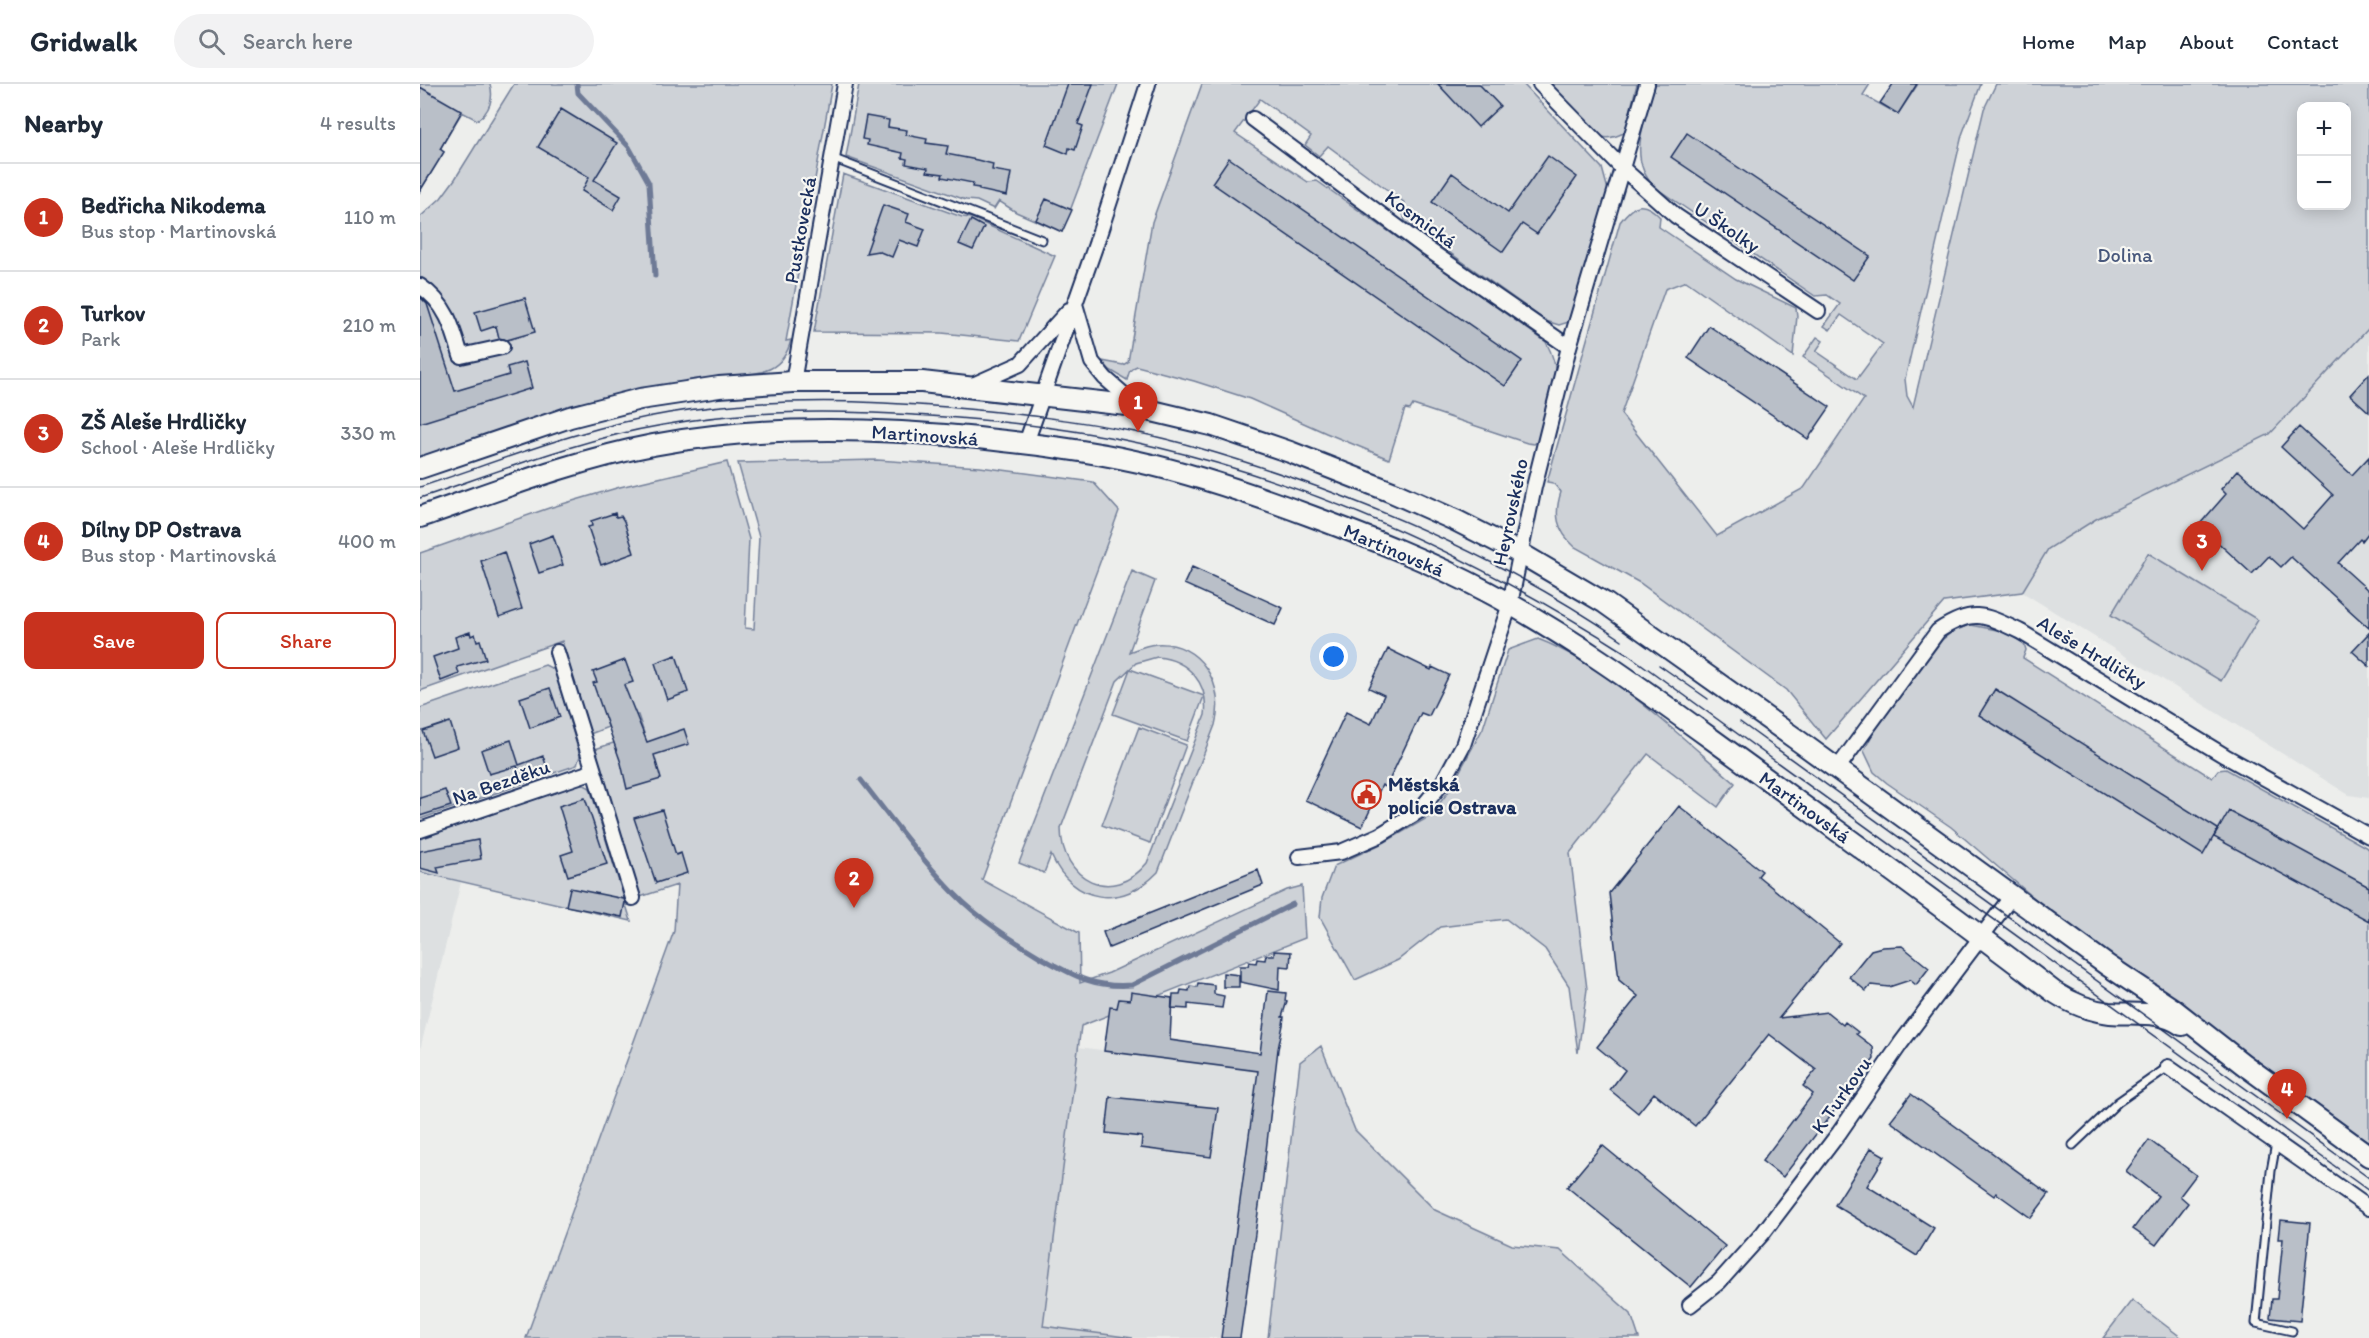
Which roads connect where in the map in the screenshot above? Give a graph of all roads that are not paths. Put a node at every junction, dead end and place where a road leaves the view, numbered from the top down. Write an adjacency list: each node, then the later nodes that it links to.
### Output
1 (845, 84): 6 (street, Pustkovecká)
2 (1148, 84): 10 (street)
3 (1540, 84): 7 (street, U Školky)
4 (1647, 84): 7 (street, Heyrovského)
5 (1253, 119): 13 (street, Kosmická)
6 (832, 158): 8 (lane); 14 (street, Pustkovecká)
7 (1621, 167): 11 (street, U Školky); 13 (street, Heyrovského)
8 (1042, 240)
9 (420, 286): 12 (street)
10 (1075, 304): 15 (street); 16 (street); 17 (street, Martinovská)
11 (1818, 312)
12 (502, 347)
13 (1569, 347): 21 (street, Heyrovského)
14 (793, 382): 15 (street, Martinovská); 19 (street, Martinovská)
15 (970, 386): 16 (street, Martinovská)
16 (1042, 394): 17 (street, Martinovská); 18 (street)
17 (1139, 407): 21 (street, Martinovská)
18 (1026, 443): 20 (street, Martinovská); 22 (street, Martinovská)
19 (420, 468)
20 (420, 517)
21 (1520, 553): 22 (street, Heyrovského); 24 (street, Martinovská)
22 (1510, 604): 28 (street, Heyrovského); 31 (street, Martinovská)
23 (557, 652): 25 (street)
24 (1837, 769): 27 (street, Aleše Hrdličky); 29 (street, Martinovská)
25 (594, 771): 26 (street, Na Bezděku); 30 (street)
26 (420, 830)
27 (2369, 836)
28 (1299, 857)
29 (2012, 896): 31 (street, K Turkovu); 32 (street, Martinovská)
30 (633, 898)
31 (1982, 936): 32 (street, Martinovská); 38 (street, K Turkovu)
32 (2243, 1064): 36 (street, Martinovská)
33 (2168, 1067): 34 (street); 35 (lane)
34 (2276, 1143): 37 (street); 39 (lane)
35 (2073, 1145)
36 (2369, 1156)
37 (2369, 1208)
38 (1690, 1305)
39 (2292, 1331)

